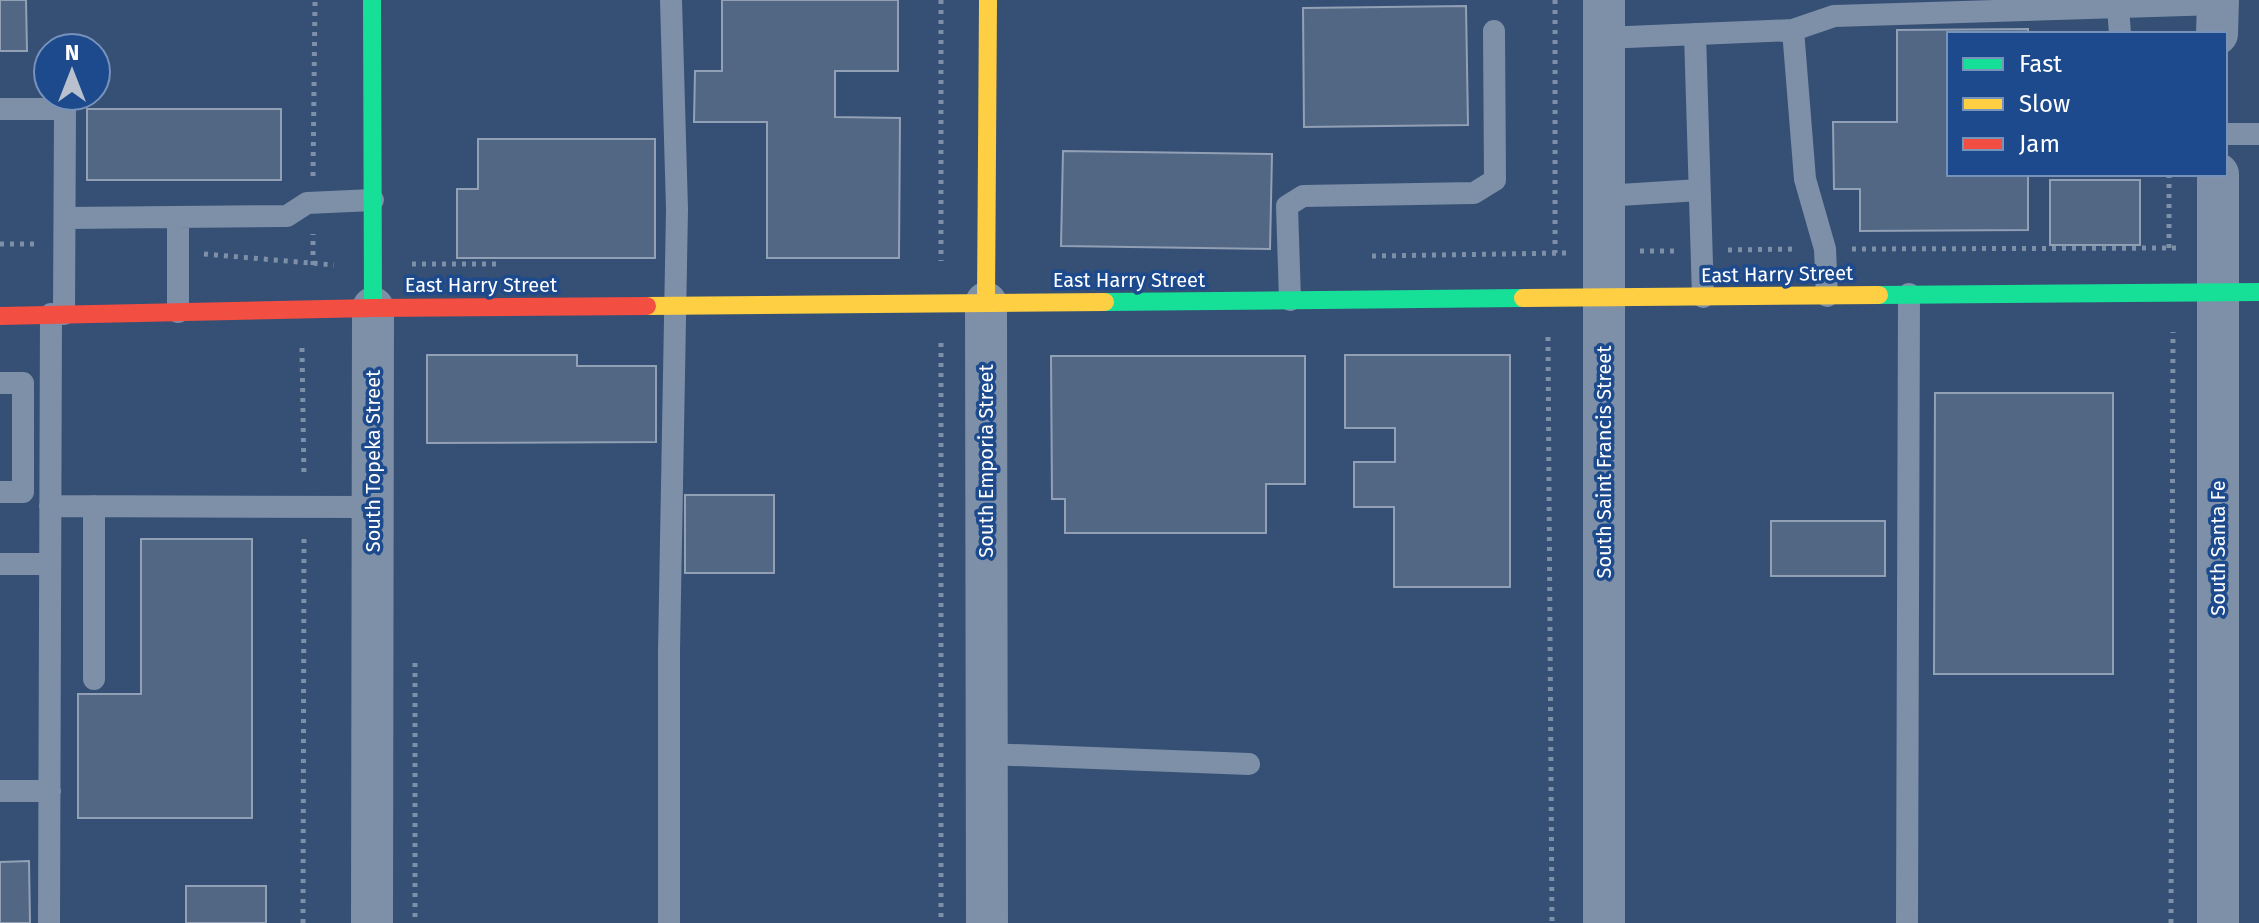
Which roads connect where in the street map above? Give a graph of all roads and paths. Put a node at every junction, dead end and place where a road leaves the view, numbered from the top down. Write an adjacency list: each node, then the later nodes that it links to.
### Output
1 (315, 0): 22 (path)
2 (372, 0): 21 (street, South Topeka Street)
3 (671, 0): 49 (lane)
4 (941, 0): 36 (path)
5 (988, 0): 37 (street, South Emporia Street)
6 (1555, 0): 33 (path)
7 (2118, 7): 8 (lane); 10 (lane); 12 (lane)
8 (2218, 13)
9 (1604, 19): 13 (lane); 20 (street, South Saint Francis Street)
10 (1793, 30): 13 (lane); 29 (lane)
11 (1494, 31): 47 (lane)
12 (2120, 32)
13 (1695, 34): 19 (lane)
14 (0, 109): 24 (lane)
15 (2227, 134): 16 (lane)
16 (2259, 134)
17 (2169, 176): 27 (path)
18 (2218, 176): 28 (street, South Santa Fe)
19 (1699, 190): 20 (lane); 30 (lane)
20 (1604, 196): 32 (street, South Saint Francis Street)
21 (373, 200): 22 (lane); 40 (street, South Topeka Street)
22 (313, 203): 23 (lane); 39 (path)
23 (178, 217): 24 (lane); 31 (lane)
24 (65, 218): 26 (lane)
25 (0, 244): 26 (path)
26 (65, 244): 52 (lane)
27 (2169, 248): 28 (path); 29 (path)
28 (2218, 248): 41 (street, South Santa Fe)
29 (1825, 249): 30 (path); 44 (lane)
30 (1701, 250): 32 (path); 46 (lane)
31 (178, 252): 39 (path); 51 (lane)
32 (1604, 252): 33 (path); 45 (street, South Saint Francis Street)
33 (1555, 253): 34 (path)
34 (1367, 256)
35 (925, 261): 36 (path)
36 (941, 261): 37 (path)
37 (987, 261): 48 (street, South Emporia Street)
38 (503, 264): 40 (path)
39 (313, 265): 40 (path)
40 (373, 265): 50 (street, South Topeka Street)
41 (2218, 292): 42 (street, East Harry Street); 43 (street, East Harry Street); 81 (street, South Santa Fe)
42 (2259, 292)
43 (1909, 294): 44 (street, East Harry Street); 79 (lane)
44 (1827, 296): 46 (street, East Harry Street)
45 (1604, 297): 46 (street, East Harry Street); 47 (street, East Harry Street); 78 (street, South Saint Francis Street)
46 (1703, 297)
47 (1290, 300): 48 (street, East Harry Street)
48 (986, 303): 49 (street, East Harry Street); 67 (street, South Emporia Street)
49 (674, 306): 50 (street, East Harry Street); 74 (lane)
50 (373, 308): 51 (street, East Harry Street); 63 (street, South Topeka Street)
51 (178, 312): 52 (street, East Harry Street)
52 (58, 314): 53 (street, East Harry Street); 60 (lane)
53 (0, 316)
54 (2173, 330): 80 (path)
55 (1548, 337): 77 (path)
56 (941, 342): 75 (path)
57 (302, 347): 62 (path)
58 (0, 383): 59 (lane)
59 (0, 492)
60 (50, 506): 61 (lane); 65 (lane)
61 (94, 506): 62 (lane); 66 (lane)
62 (304, 507): 63 (lane); 72 (path)
63 (373, 507): 73 (street, South Topeka Street)
64 (0, 564): 65 (lane)
65 (50, 564): 70 (lane)
66 (94, 679)
67 (987, 754): 68 (lane); 76 (street, South Emporia Street)
68 (1249, 764)
69 (0, 791): 70 (lane)
70 (50, 791): 71 (lane)
71 (49, 923)
72 (303, 923)
73 (372, 923)
74 (669, 923)
75 (941, 923)
76 (987, 923)
77 (1552, 923)
78 (1604, 923)
79 (1907, 923)
80 (2171, 923)
81 (2218, 923)

